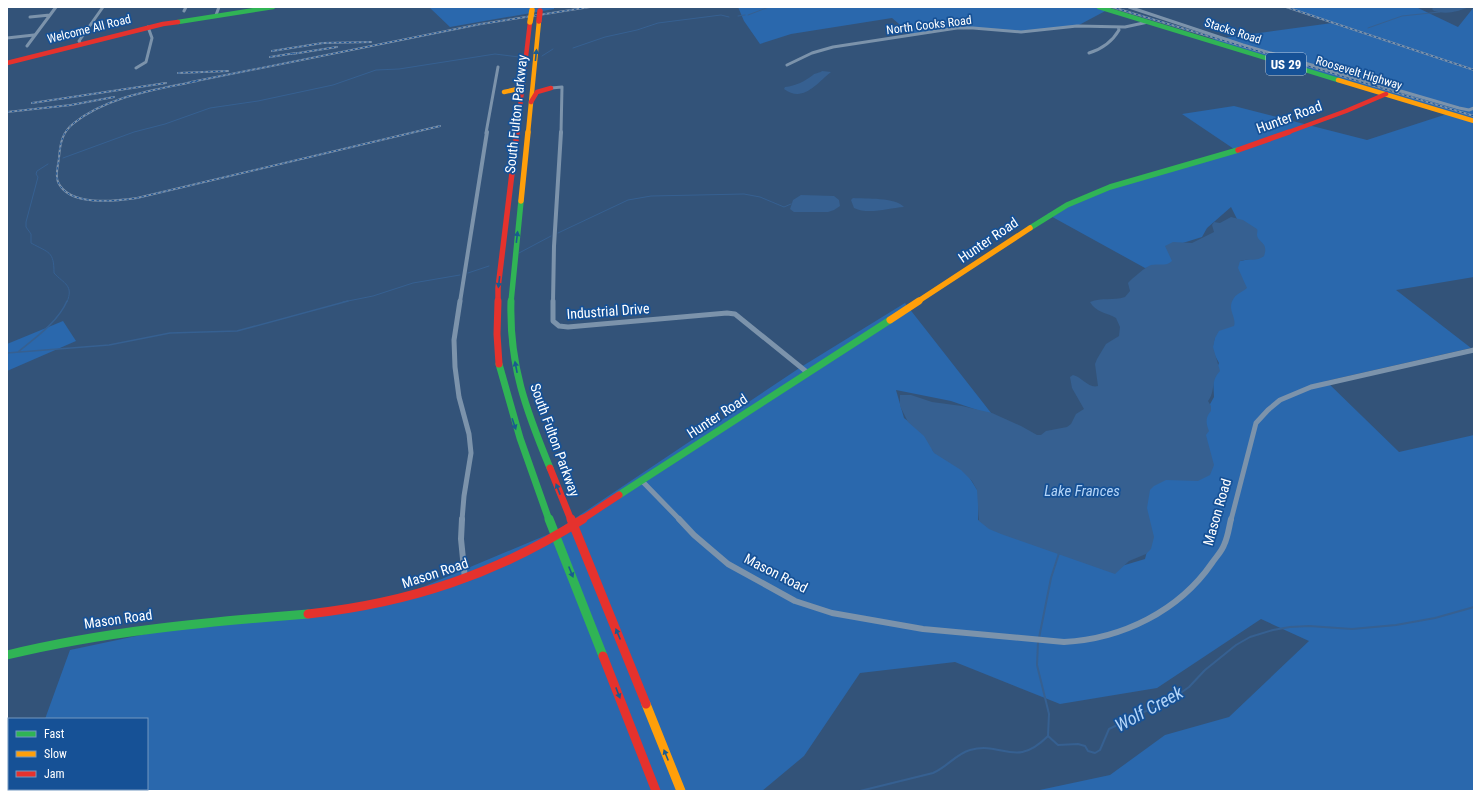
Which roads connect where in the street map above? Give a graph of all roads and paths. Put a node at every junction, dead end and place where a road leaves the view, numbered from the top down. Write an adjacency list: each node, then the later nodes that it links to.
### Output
1 (56, 7): 10 (street)
2 (103, 7): 18 (street)
3 (186, 7): 8 (street)
4 (273, 7): 9 (main road, Welcome All Road)
5 (1099, 7): 13 (main road, Roosevelt Highway / US 29)
6 (1129, 7): 32 (street, Stacks Road)
7 (536, 9): 12 (main road, South Fulton Parkway, bridge)
8 (184, 11)
9 (218, 11): 14 (main road, Welcome All Road)
10 (50, 15): 11 (street); 16 (street)
11 (30, 17)
12 (535, 21): 25 (main road, South Fulton Parkway, one-way to 12); 27 (main road, South Fulton Parkway)
13 (1148, 22): 15 (street, North Cooks Road); 30 (main road, Roosevelt Highway / US 29)
14 (148, 27): 18 (main road, Welcome All Road); 24 (street)
15 (1118, 27): 20 (street); 22 (street, North Cooks Road)
16 (34, 35): 17 (street); 19 (street)
17 (7, 38)
18 (81, 44): 21 (main road, Welcome All Road)
19 (27, 46)
20 (1089, 53)
21 (7, 63)
22 (787, 65)
23 (498, 67): 29 (street)
24 (136, 68)
25 (533, 77): 26 (main road); 27 (main road, South Fulton Parkway)
26 (551, 88): 31 (main road); 35 (street, Industrial Drive)
27 (525, 90): 28 (main road); 31 (main road, South Fulton Parkway); 38 (main road, South Fulton Parkway, one-way to 38)
28 (504, 92): 29 (street)
29 (494, 93): 39 (street)
30 (1386, 94): 33 (main road, Roosevelt Highway / US 29); 35 (main road, Hunter Road)
31 (530, 104): 37 (main road, South Fulton Parkway, one-way to 31)
32 (1474, 108)
33 (1474, 121)
34 (1474, 350): 36 (street, Mason Road)
35 (808, 373): 36 (main road, Hunter Road)
36 (642, 481): 37 (main road, Mason Road)
37 (572, 526): 38 (main road, Mason Road); 42 (main road, South Fulton Parkway, one-way to 37)
38 (557, 536): 39 (main road, Mason Road); 41 (main road, South Fulton Parkway, one-way to 41)
39 (465, 579): 40 (main road, Mason Road)
40 (7, 655)
41 (656, 791)
42 (681, 791)

